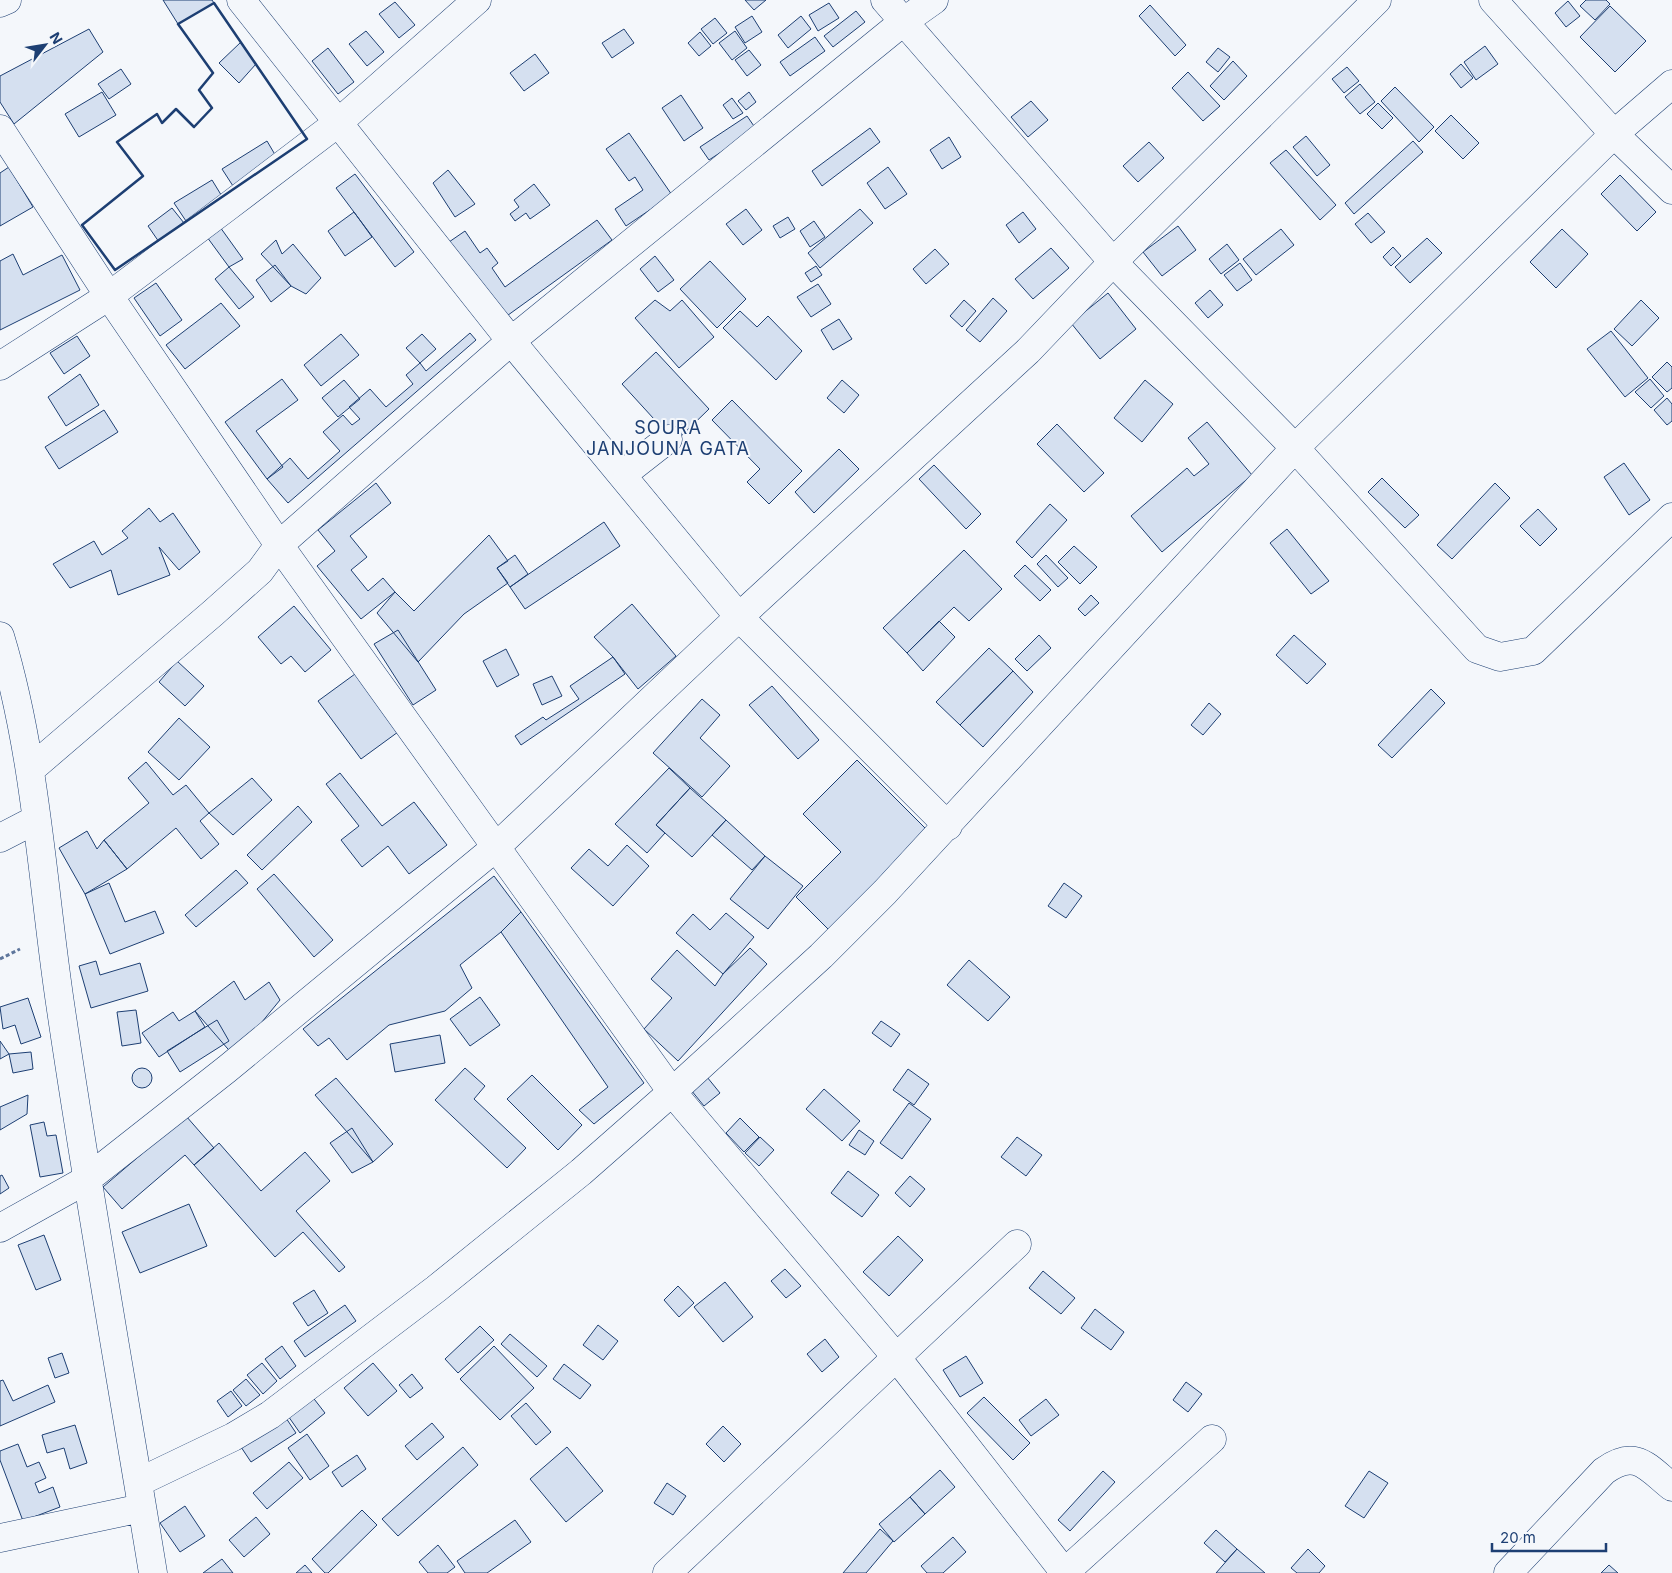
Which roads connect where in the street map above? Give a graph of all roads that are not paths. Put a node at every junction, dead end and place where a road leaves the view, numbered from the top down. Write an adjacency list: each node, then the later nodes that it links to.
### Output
1 (7, 0): 8 (street)
2 (241, 0): 11 (street)
3 (477, 0): 11 (street)
4 (885, 0): 9 (street)
5 (934, 0): 9 (street)
6 (1376, 0): 15 (street)
7 (1493, 0): 13 (street)
8 (0, 3)
9 (903, 22): 15 (street); 17 (street)
10 (1672, 84): 13 (street)
11 (339, 122): 16 (street); 17 (street)
12 (0, 129): 16 (street)
13 (1614, 134): 14 (street); 20 (street)
14 (1672, 190)
15 (1113, 262): 20 (street); 24 (street)
16 (108, 296): 18 (street); 23 (street)
17 (511, 340): 21 (street); 23 (street)
18 (0, 366)
19 (668, 439): 21 (street)
20 (1294, 448): 22 (street); 28 (street)
21 (622, 475): 24 (street)
22 (1672, 517)
23 (280, 545): 26 (street); 30 (street)
24 (739, 617): 28 (street); 30 (street)
25 (0, 636): 26 (street)
26 (31, 769): 27 (street)
27 (35, 820): 29 (street); 32 (street)
28 (948, 826): 31 (street)
29 (0, 838)
30 (495, 848): 31 (street); 32 (street)
31 (672, 1092): 35 (street); 38 (street)
32 (86, 1180): 33 (street); 38 (street)
33 (0, 1228)
34 (1017, 1244): 35 (street)
35 (896, 1358): 41 (street); 42 (street)
36 (1212, 1439): 42 (street)
37 (1672, 1488): 43 (street)
38 (141, 1495): 39 (street); 40 (street)
39 (0, 1538)
40 (153, 1573)
41 (667, 1573)
42 (1064, 1573)
43 (1508, 1573)

